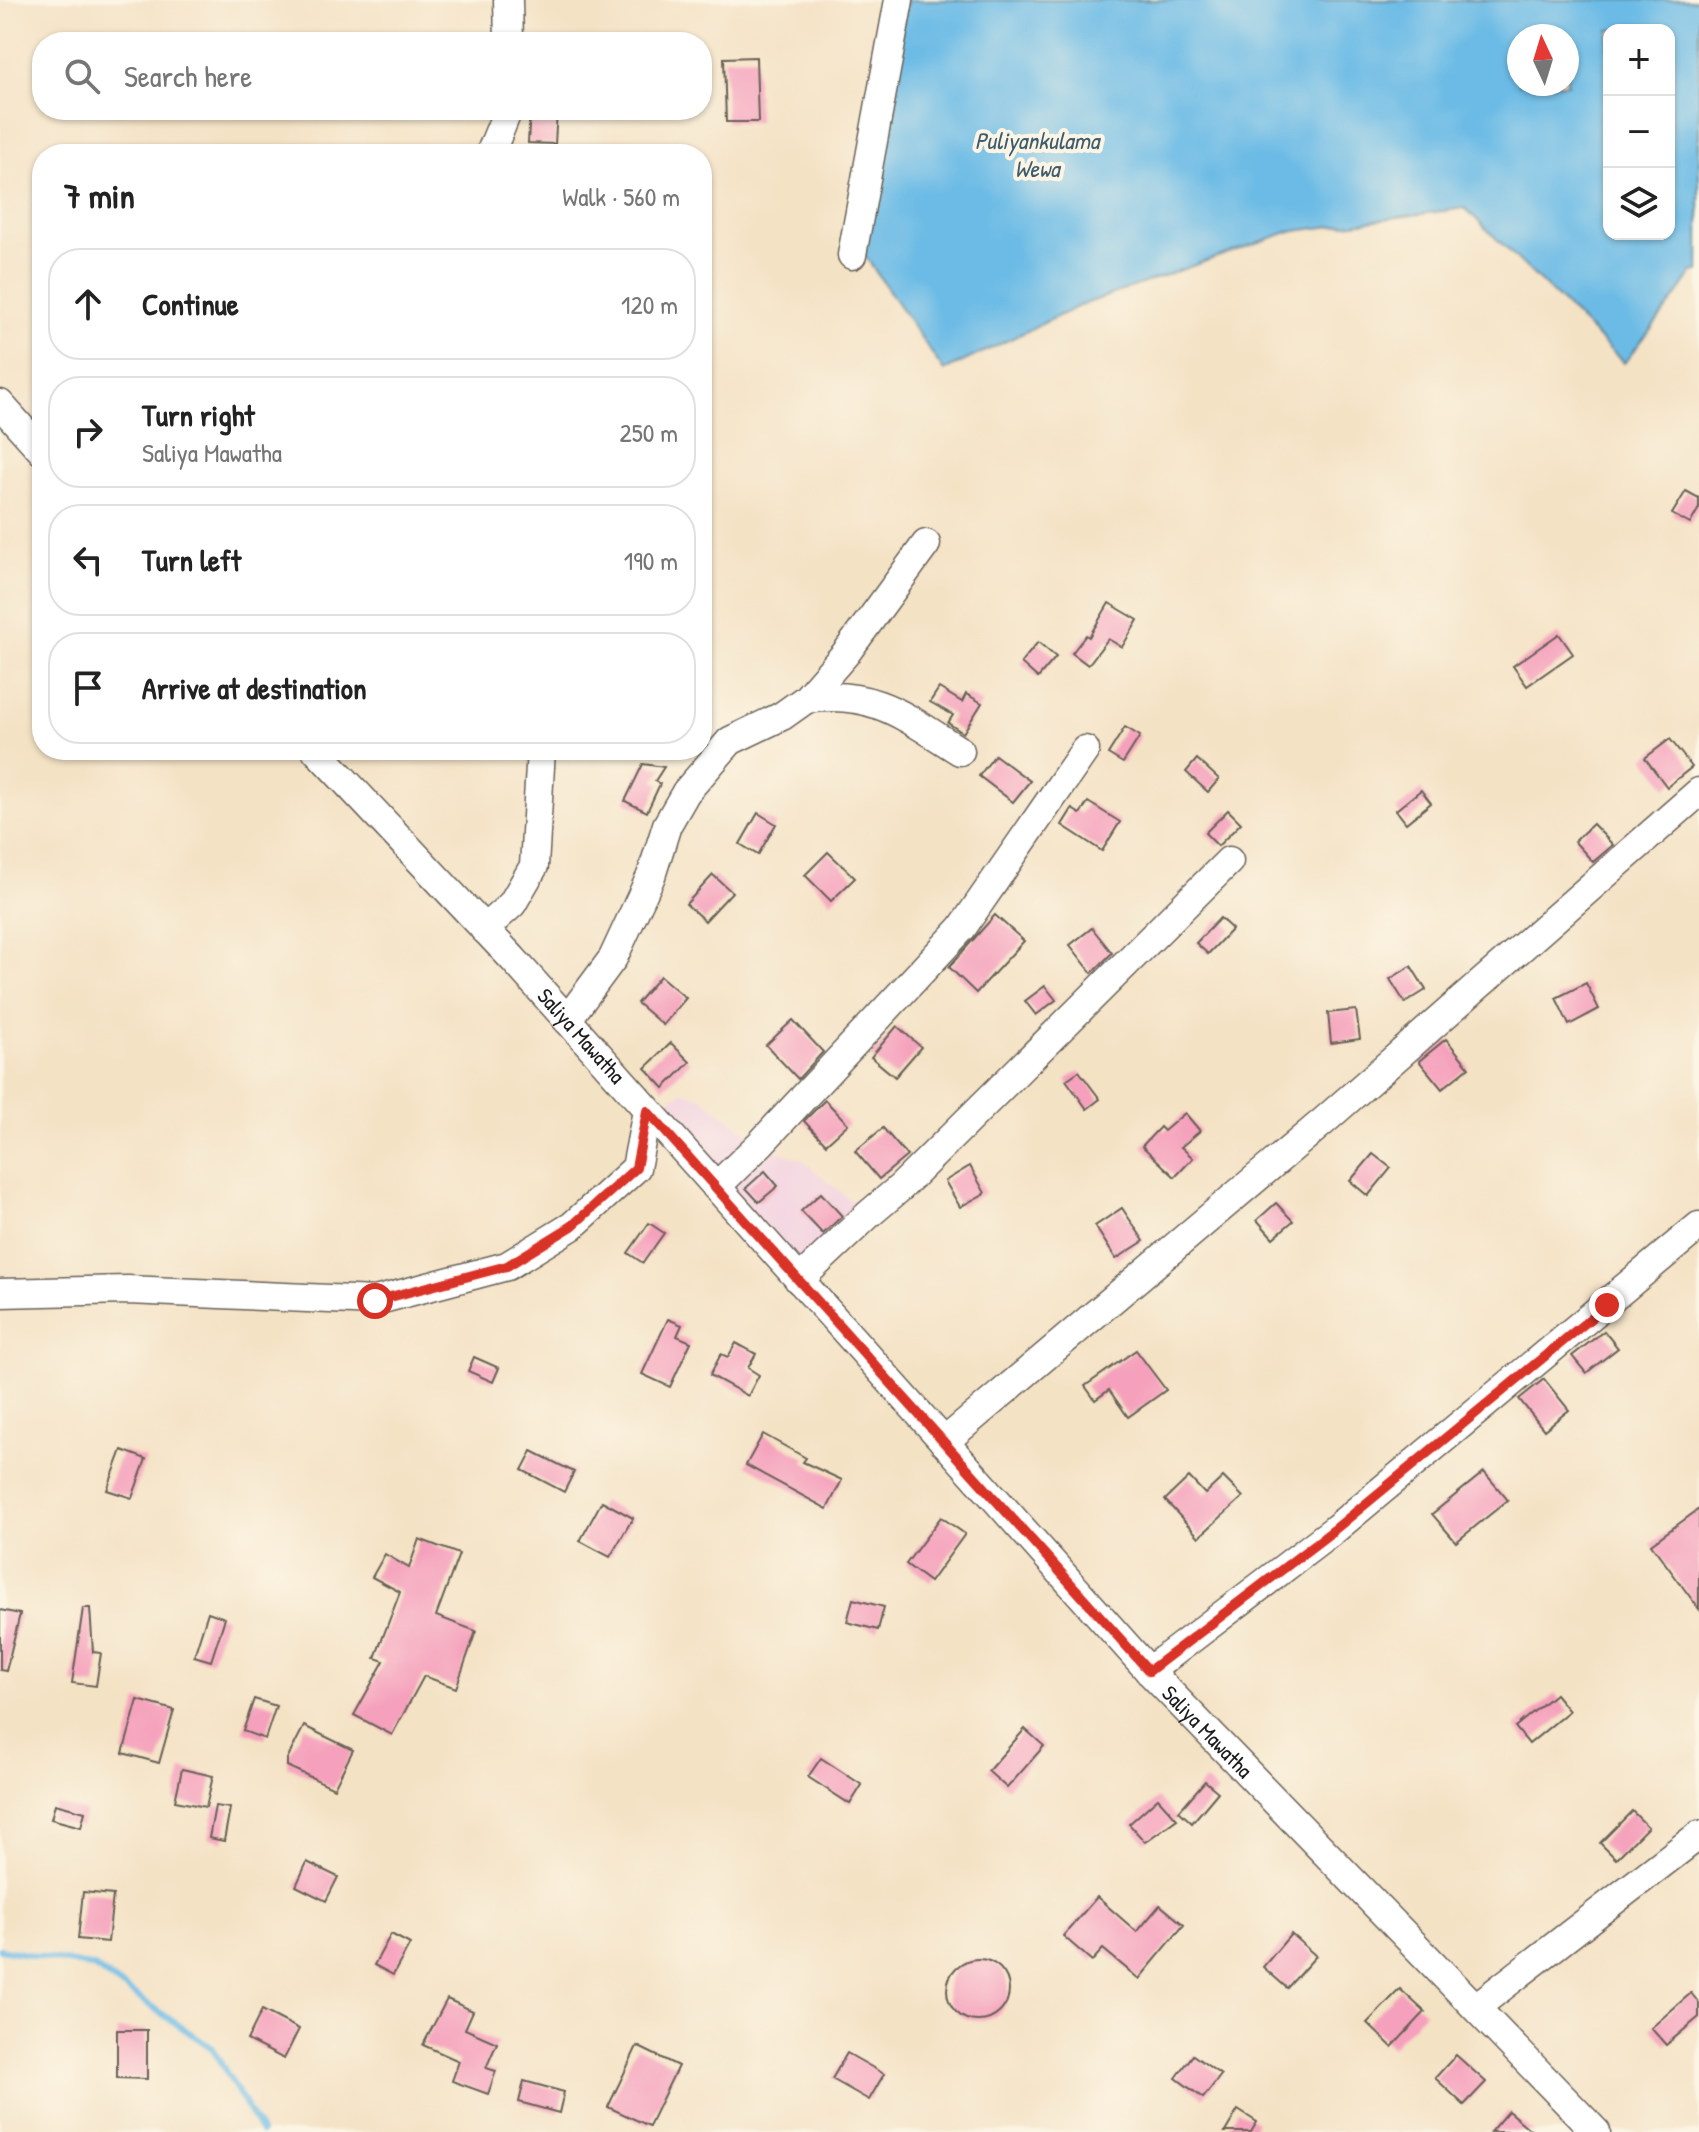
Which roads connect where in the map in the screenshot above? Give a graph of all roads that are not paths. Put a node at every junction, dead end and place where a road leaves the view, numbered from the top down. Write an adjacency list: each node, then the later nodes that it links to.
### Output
1 (508, 0): 3 (street)
2 (899, 0): 6 (street)
3 (509, 32)
4 (504, 120): 5 (street)
5 (494, 144)
6 (852, 255)
7 (0, 404): 8 (street)
8 (32, 440)
9 (926, 544): 10 (street)
10 (806, 699): 12 (street); 18 (street)
11 (1085, 750): 20 (street)
12 (960, 751)
13 (325, 760): 17 (street, Saliya Mawatha)
14 (540, 760): 17 (street)
15 (1699, 792): 24 (street)
16 (1229, 861): 22 (street)
17 (484, 929): 18 (street, Saliya Mawatha)
18 (567, 1020): 19 (street, Saliya Mawatha)
19 (647, 1111): 20 (street, Saliya Mawatha); 23 (street)
20 (716, 1187): 22 (street, Saliya Mawatha)
21 (1699, 1226): 25 (street)
22 (799, 1280): 24 (street, Saliya Mawatha)
23 (0, 1293)
24 (944, 1442): 25 (street, Saliya Mawatha)
25 (1149, 1671): 27 (street, Saliya Mawatha)
26 (1699, 1835): 27 (street)
27 (1476, 2007): 28 (street, Saliya Mawatha)
28 (1596, 2132)

